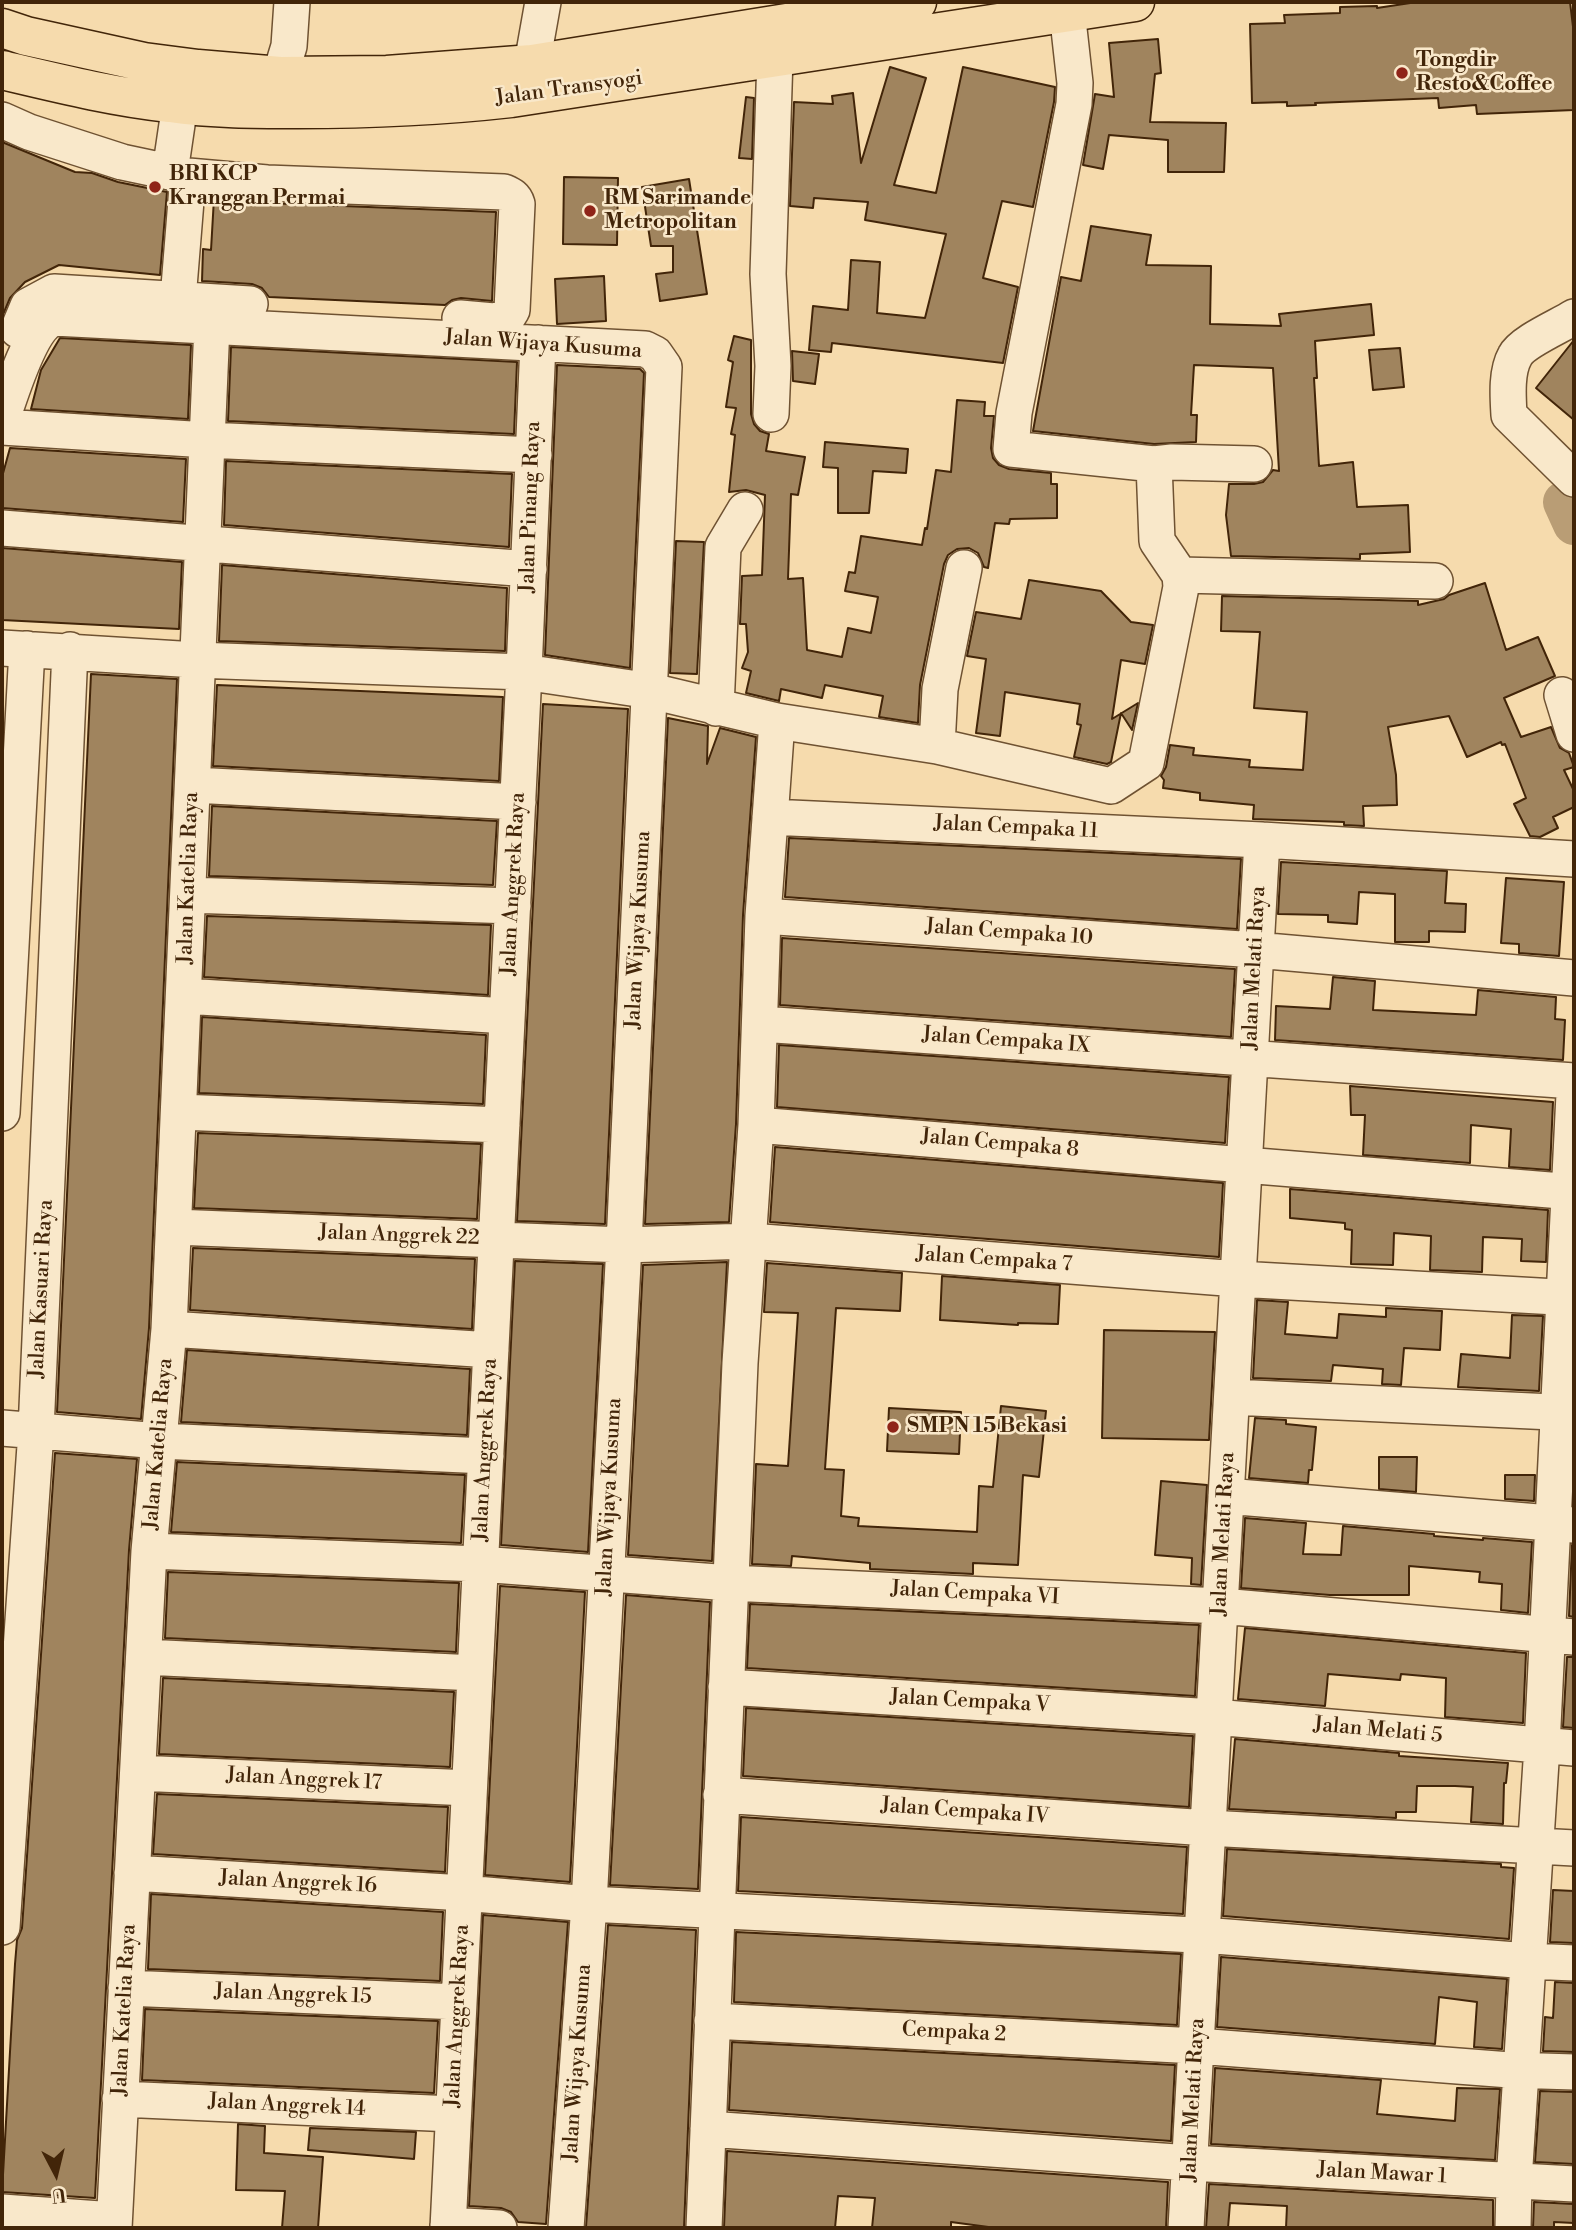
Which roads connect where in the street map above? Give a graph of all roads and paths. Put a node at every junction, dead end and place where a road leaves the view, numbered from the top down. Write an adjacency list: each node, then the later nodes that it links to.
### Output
1 (292, 2): 10 (street)
2 (542, 2): 8 (street)
3 (916, 2): 8 (highway, Jalan Transyogi)
4 (1135, 2): 5 (highway, Jalan Transyogi)
5 (1067, 11): 7 (highway, Jalan Transyogi); 24 (street)
6 (2, 29): 10 (highway, Jalan Transyogi)
7 (775, 57): 11 (highway, Jalan Transyogi); 19 (street)
8 (532, 64): 10 (highway, Jalan Transyogi)
9 (2, 71): 11 (highway, Jalan Transyogi)
10 (280, 76)
11 (175, 104): 13 (street)
12 (2, 120): 13 (street)
13 (172, 173): 14 (street); 14 (street)
14 (178, 299): 18 (street)
15 (1574, 317): 26 (street)
16 (212, 325): 17 (street, Jalan Wijaya Kusuma); 20 (street, Jalan Wijaya Kusuma); 22 (street, Jalan Katelia Raya)
17 (538, 343): 23 (street, Jalan Pinang Raya); 38 (street, Jalan Wijaya Kusuma)
18 (2, 372)
19 (771, 414)
20 (2, 419)
21 (2, 427): 22 (street)
22 (207, 440): 23 (street); 29 (street, Jalan Katelia Raya)
23 (534, 455): 31 (street, Jalan Pinang Raya)
24 (1154, 464): 25 (street); 32 (street)
25 (1254, 464)
26 (1574, 479)
27 (745, 510): 40 (street)
28 (2, 528): 29 (street)
29 (202, 543): 31 (street); 36 (street, Jalan Katelia Raya)
30 (964, 568): 44 (street)
31 (529, 569): 37 (street, Jalan Pinang Raya)
32 (1180, 575): 33 (street); 46 (street)
33 (1435, 581)
34 (14, 648): 35 (street); 43 (street)
35 (70, 650): 36 (street); 81 (street, Jalan Kasuari Raya)
36 (197, 660): 37 (street); 45 (street, Jalan Katelia Raya)
37 (524, 672): 38 (street); 47 (street, Jalan Anggrek Raya)
38 (651, 691): 40 (street); 74 (street, Jalan Wijaya Kusuma)
39 (1562, 695): 42 (street)
40 (716, 708): 41 (street)
41 (777, 721): 44 (street); 48 (street)
42 (1574, 734)
43 (12, 735): 52 (street)
44 (937, 746): 46 (street)
45 (193, 785): 47 (street); 53 (street, Jalan Katelia Raya)
46 (1111, 786): 49 (street)
47 (518, 802): 54 (street, Jalan Anggrek Raya)
48 (770, 817): 49 (street, Jalan Cempaka 11); 55 (street)
49 (1106, 832): 50 (street, Jalan Cempaka 11)
50 (1262, 840): 51 (street, Jalan Cempaka 11); 56 (street, Jalan Melati Raya)
51 (1574, 859)
52 (8, 879): 59 (street)
53 (188, 895): 54 (street); 58 (street, Jalan Katelia Raya)
54 (513, 906): 60 (street, Jalan Anggrek Raya)
55 (763, 916): 56 (street, Jalan Cempaka 10); 61 (street)
56 (1256, 950): 57 (street, Jalan Cempaka 10); 62 (street, Jalan Melati Raya)
57 (1574, 978)
58 (184, 996): 60 (street); 65 (street, Jalan Katelia Raya)
59 (5, 1010): 66 (street)
60 (507, 1016): 67 (street, Jalan Anggrek Raya)
61 (761, 1024): 62 (street, Jalan Cempaka IX); 68 (street)
62 (1250, 1058): 63 (street, Jalan Cempaka IX); 69 (street, Jalan Melati Raya)
63 (1574, 1081)
64 (1574, 1094): 70 (street)
65 (179, 1112): 67 (street); 71 (street, Jalan Katelia Raya)
66 (2, 1113)
67 (502, 1125): 72 (street, Jalan Anggrek Raya)
68 (756, 1125): 69 (street, Jalan Cempaka 8); 73 (street)
69 (1245, 1164): 70 (street, Jalan Cempaka 8); 75 (street, Jalan Melati Raya)
70 (1572, 1192): 76 (street)
71 (174, 1227): 72 (street, Jalan Anggrek 22); 77 (street, Jalan Katelia Raya)
72 (496, 1240): 74 (street, Jalan Anggrek 22); 78 (street, Jalan Anggrek Raya)
73 (750, 1241): 74 (street, Jalan Anggrek 22); 75 (street, Jalan Cempaka 7); 89 (street)
74 (624, 1245): 88 (street, Jalan Wijaya Kusuma)
75 (1238, 1279): 76 (street, Jalan Cempaka 7); 79 (street, Jalan Melati Raya)
76 (1569, 1298): 80 (street)
77 (169, 1329): 78 (street); 82 (street, Jalan Katelia Raya)
78 (491, 1350): 83 (street, Jalan Anggrek Raya)
79 (1232, 1398): 80 (street); 84 (street, Jalan Melati Raya)
80 (1567, 1413): 85 (street)
81 (19, 1430): 82 (street); 104 (street, Jalan Kasuari Raya)
82 (160, 1441): 83 (street); 86 (street, Jalan Katelia Raya)
83 (486, 1455): 87 (street, Jalan Anggrek Raya)
84 (1226, 1496): 85 (street); 90 (street, Jalan Melati Raya)
85 (1564, 1525): 91 (street)
86 (149, 1551): 87 (street, Jalan Cempaka VI); 92 (street, Jalan Katelia Raya)
87 (480, 1564): 88 (street, Jalan Cempaka VI); 93 (street, Jalan Anggrek Raya)
88 (606, 1574): 89 (street, Jalan Cempaka VI); 106 (street, Jalan Wijaya Kusuma)
89 (730, 1583): 90 (street, Jalan Cempaka VI); 94 (street)
90 (1221, 1606): 91 (street, Jalan Cempaka VI); 95 (street, Jalan Melati Raya)
91 (1561, 1636): 96 (street)
92 (144, 1657): 93 (street); 97 (street, Jalan Katelia Raya)
93 (475, 1673): 98 (street, Jalan Anggrek Raya)
94 (726, 1687): 95 (street, Jalan Cempaka V); 99 (street)
95 (1214, 1717): 96 (street, Jalan Melati 5); 100 (street, Jalan Melati Raya)
96 (1558, 1747): 101 (street)
97 (138, 1773): 98 (street, Jalan Anggrek 17); 103 (street, Jalan Katelia Raya)
98 (469, 1788): 105 (street, Jalan Anggrek Raya)
99 (721, 1795): 100 (street, Jalan Cempaka IV); 107 (street)
100 (1208, 1828): 101 (street, Jalan Cempaka IV); 109 (street, Jalan Melati Raya)
101 (1535, 1847): 102 (street, Jalan Cempaka IV); 110 (street)
102 (1574, 1848)
103 (132, 1873): 105 (street, Jalan Anggrek 16); 112 (street, Jalan Katelia Raya)
104 (3, 1876): 108 (street, Jalan Kasuari Raya)
105 (464, 1893): 106 (street, Jalan Anggrek 16); 113 (street, Jalan Anggrek Raya)
106 (589, 1904): 107 (street, Jalan Anggrek 16); 128 (street, Jalan Wijaya Kusuma)
107 (716, 1910): 109 (street, Jalan Anggrek 16); 114 (street)
108 (2, 1927)
109 (1202, 1935): 110 (street, Jalan Anggrek 16); 115 (street, Jalan Melati Raya)
110 (1528, 1962): 111 (street, Jalan Anggrek 16); 116 (street)
111 (1574, 1963)
112 (126, 1988): 113 (street, Jalan Anggrek 15); 118 (street, Jalan Katelia Raya)
113 (459, 2002): 119 (street, Jalan Anggrek Raya)
114 (712, 2021): 115 (street, Cempaka 2); 120 (street)
115 (1197, 2046): 116 (street, Cempaka 2); 121 (street, Jalan Melati Raya)
116 (1523, 2070): 117 (street, Cempaka 2); 122 (street)
117 (1574, 2072)
118 (120, 2099): 119 (street, Jalan Anggrek 14); 125 (street, Jalan Katelia Raya)
119 (453, 2114): 126 (street, Jalan Anggrek Raya)
120 (708, 2129): 121 (street, Jalan Mawar 1); 129 (street)
121 (1190, 2163): 122 (street, Jalan Mawar 1); 130 (street, Jalan Melati Raya)
122 (1514, 2182): 123 (street, Jalan Mawar 1); 131 (street)
123 (1574, 2184)
124 (2, 2212): 125 (street)
125 (114, 2224)
126 (448, 2226): 127 (street)
127 (499, 2228)
128 (566, 2228)
129 (704, 2228)
130 (1186, 2228)
131 (1513, 2228)

